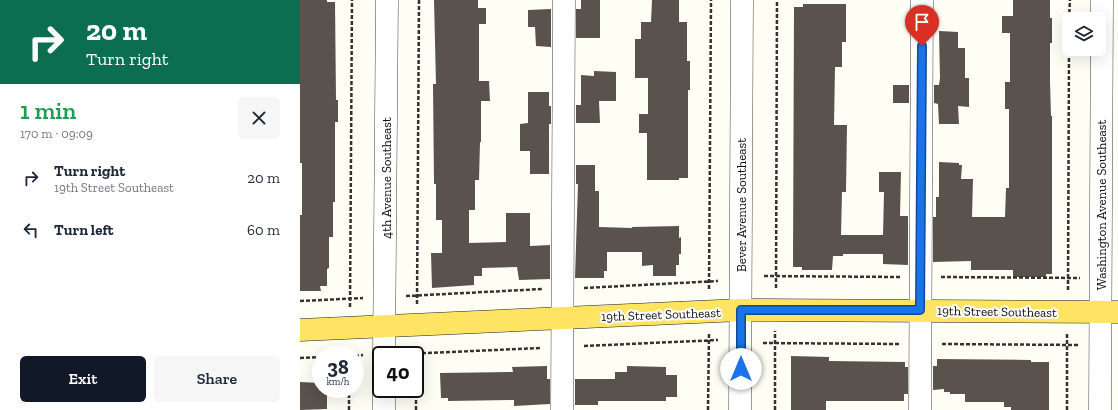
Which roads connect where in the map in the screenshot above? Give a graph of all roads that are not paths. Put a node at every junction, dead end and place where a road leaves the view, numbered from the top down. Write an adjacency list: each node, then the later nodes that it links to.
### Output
1 (387, 0): 10 (street, 4th Avenue Southeast)
2 (564, 0): 9 (street)
3 (742, 0): 6 (street, Bever Avenue Southeast)
4 (922, 0): 7 (street)
5 (1102, 0): 8 (street, Washington Avenue Southeast)
6 (741, 310): 7 (main road, 19th Street Southeast); 9 (main road, 19th Street Southeast); 16 (street, Bever Avenue Southeast)
7 (920, 310): 8 (main road, 19th Street Southeast); 17 (street)
8 (1109, 312): 18 (street, Washington Avenue Southeast)
9 (562, 318): 10 (main road, 19th Street Southeast); 15 (street)
10 (384, 326): 11 (main road, 19th Street Southeast); 12 (street, 4th Avenue Southeast)
11 (300, 330)
12 (378, 346)
13 (384, 398): 14 (street)
14 (384, 410)
15 (562, 410)
16 (740, 410)
17 (920, 410)
18 (1100, 410)

